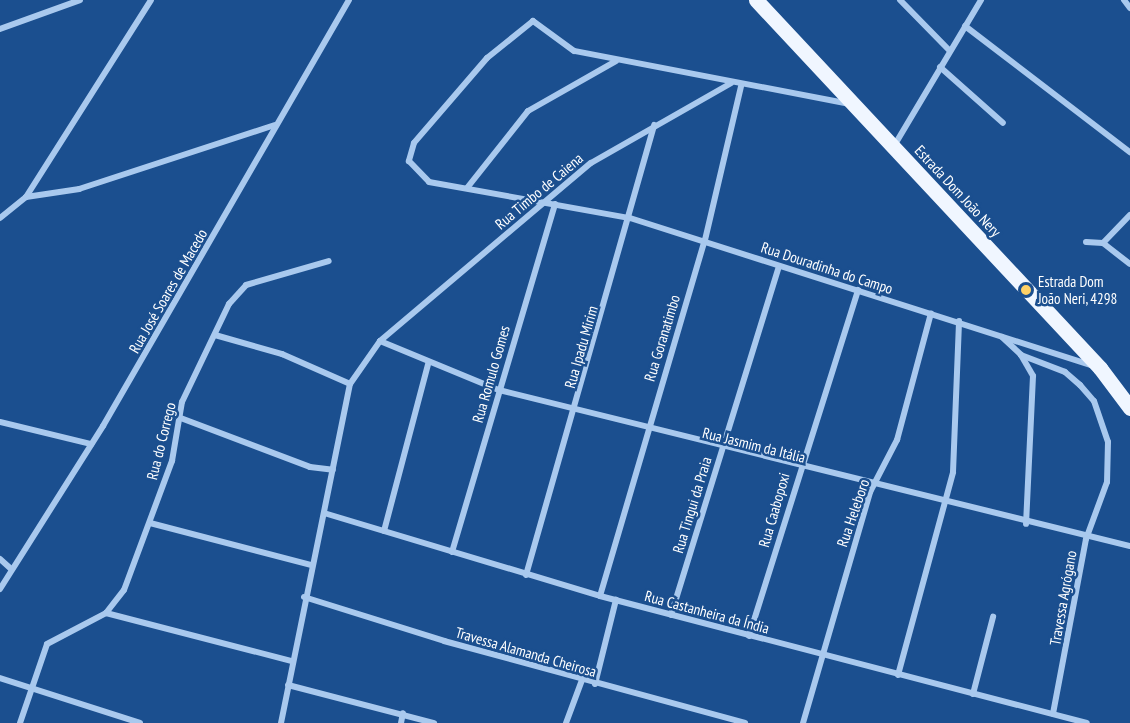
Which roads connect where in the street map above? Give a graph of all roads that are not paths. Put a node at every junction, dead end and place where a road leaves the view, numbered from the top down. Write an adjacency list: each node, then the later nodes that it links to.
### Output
1 (80, 0): 10 (street)
2 (151, 0): 23 (street)
3 (349, 0): 18 (street, Rua José Soares de Macedo)
4 (756, 0): 16 (main road, Estrada Dom João Nery)
5 (900, 0): 11 (street)
6 (981, 0): 9 (street)
7 (1124, 0): 8 (street)
8 (1130, 8)
9 (965, 26): 11 (street); 21 (street)
10 (0, 29)
11 (949, 50): 13 (street)
12 (616, 60): 14 (street); 22 (street); 22 (street, Rua Douradinha do Campo)
13 (940, 67): 17 (street); 20 (street)
14 (731, 84): 15 (street); 19 (street, Rua Timbo de Caiena)
15 (741, 86): 16 (street); 29 (street, Rua Goranatimbo)
16 (852, 105): 20 (main road, Estrada Dom João Nery)
17 (1003, 123)
18 (275, 125): 23 (street); 51 (street, Rua José Soares de Macedo)
19 (654, 126): 24 (street, Rua Timbo de Caiena); 28 (street, Rua Ipadu Mirim)
20 (893, 147): 43 (main road, Estrada Dom João Nery)
21 (1130, 152)
22 (466, 188): 24 (street, Rua Douradinha do Campo)
23 (26, 197): 27 (street)
24 (544, 202): 25 (street, Rua Douradinha do Campo); 40 (street, Rua Timbo de Caiena)
25 (555, 204): 28 (street, Rua Douradinha do Campo); 45 (street, Rua Romulo Gomes)
26 (1130, 215): 31 (street)
27 (0, 218)
28 (630, 218): 29 (street, Rua Douradinha do Campo); 47 (street, Rua Ipadu Mirim)
29 (705, 240): 34 (street, Rua Douradinha do Campo); 50 (street, Rua Goranatimbo)
30 (1086, 242): 31 (street)
31 (1103, 243): 33 (street)
32 (329, 261): 38 (street, Rua do Corrego)
33 (1130, 264)
34 (779, 266): 35 (street, Rua Douradinha do Campo); 52 (street, Rua Tingui da Praia)
35 (858, 290): 36 (street, Rua Douradinha do Campo); 53 (street, Rua Caabopoxi)
36 (931, 313): 37 (street, Rua Douradinha do Campo); 55 (street, Rua Heleboro)
37 (959, 321): 39 (street, Rua Douradinha do Campo); 56 (street)
38 (215, 335): 44 (street); 48 (street, Rua do Corrego)
39 (999, 335): 41 (street); 43 (street, Rua Douradinha do Campo)
40 (380, 341): 42 (street, Rua Jasmim da Itália); 44 (street, Rua Timbo de Caiena)
41 (1022, 355): 59 (street); 61 (street, Travessa Agrógano)
42 (428, 364): 45 (street, Rua Jasmim da Itália); 60 (street)
43 (1100, 368): 46 (main road, Estrada Dom João Nery)
44 (350, 384): 54 (street)
45 (499, 390): 47 (street, Rua Jasmim da Itália); 63 (street, Rua Romulo Gomes)
46 (1130, 408)
47 (575, 411): 50 (street, Rua Jasmim da Itália); 67 (street, Rua Ipadu Mirim)
48 (178, 417): 54 (street); 58 (street, Rua do Corrego)
49 (0, 422): 51 (street)
50 (647, 430): 52 (street, Rua Jasmim da Itália); 69 (street, Rua Goranatimbo)
51 (92, 444): 66 (street, Rua José Soares de Macedo)
52 (722, 449): 53 (street, Rua Jasmim da Itália); 73 (street, Rua Tingui da Praia)
53 (799, 469): 55 (street, Rua Jasmim da Itália); 75 (street, Rua Caabopoxi)
54 (333, 470): 57 (street)
55 (872, 487): 56 (street, Rua Jasmim da Itália); 76 (street, Rua Heleboro)
56 (947, 505): 59 (street, Rua Jasmim da Itália); 78 (street)
57 (324, 513): 60 (street, Rua Castanheira da Índia); 65 (street)
58 (150, 523): 65 (street); 72 (street, Rua do Corrego)
59 (1026, 524): 61 (street, Rua Jasmim da Itália)
60 (384, 531): 63 (street, Rua Castanheira da Índia)
61 (1086, 539): 62 (street, Rua Jasmim da Itália); 86 (street, Travessa Agrógano)
62 (1130, 546)
63 (452, 552): 67 (street, Rua Castanheira da Índia)
64 (0, 558): 66 (street)
65 (311, 565): 70 (street)
66 (11, 568): 68 (street, Rua José Soares de Macedo)
67 (526, 574): 69 (street, Rua Castanheira da Índia)
68 (0, 589)
69 (600, 596): 71 (street, Rua Castanheira da Índia)
70 (304, 597): 77 (street); 80 (street, Travessa Alamanda Cheirosa)
71 (616, 600): 73 (street, Rua Castanheira da Índia); 81 (street)
72 (106, 613): 77 (street); 83 (street, Rua do Corrego)
73 (671, 615): 75 (street, Rua Castanheira da Índia)
74 (993, 617): 84 (street)
75 (749, 636): 76 (street, Rua Castanheira da Índia)
76 (823, 655): 78 (street, Rua Castanheira da Índia); 94 (street, Rua Heleboro)
77 (292, 661): 82 (street)
78 (898, 675): 84 (street, Rua Castanheira da Índia)
79 (0, 678): 83 (street)
80 (582, 680): 81 (street, Travessa Alamanda Cheirosa); 92 (street)
81 (595, 684): 93 (street, Travessa Alamanda Cheirosa)
82 (288, 685): 85 (street); 89 (street)
83 (30, 690): 87 (street, Rua do Corrego); 88 (street)
84 (973, 694): 86 (street, Rua Castanheira da Índia)
85 (403, 713): 90 (street); 91 (street)
86 (1053, 714): 95 (street, Rua Castanheira da Índia)
87 (20, 723)
88 (140, 723)
89 (281, 723)
90 (402, 723)
91 (434, 723)
92 (566, 723)
93 (744, 723)
94 (803, 723)
95 (1087, 723)

